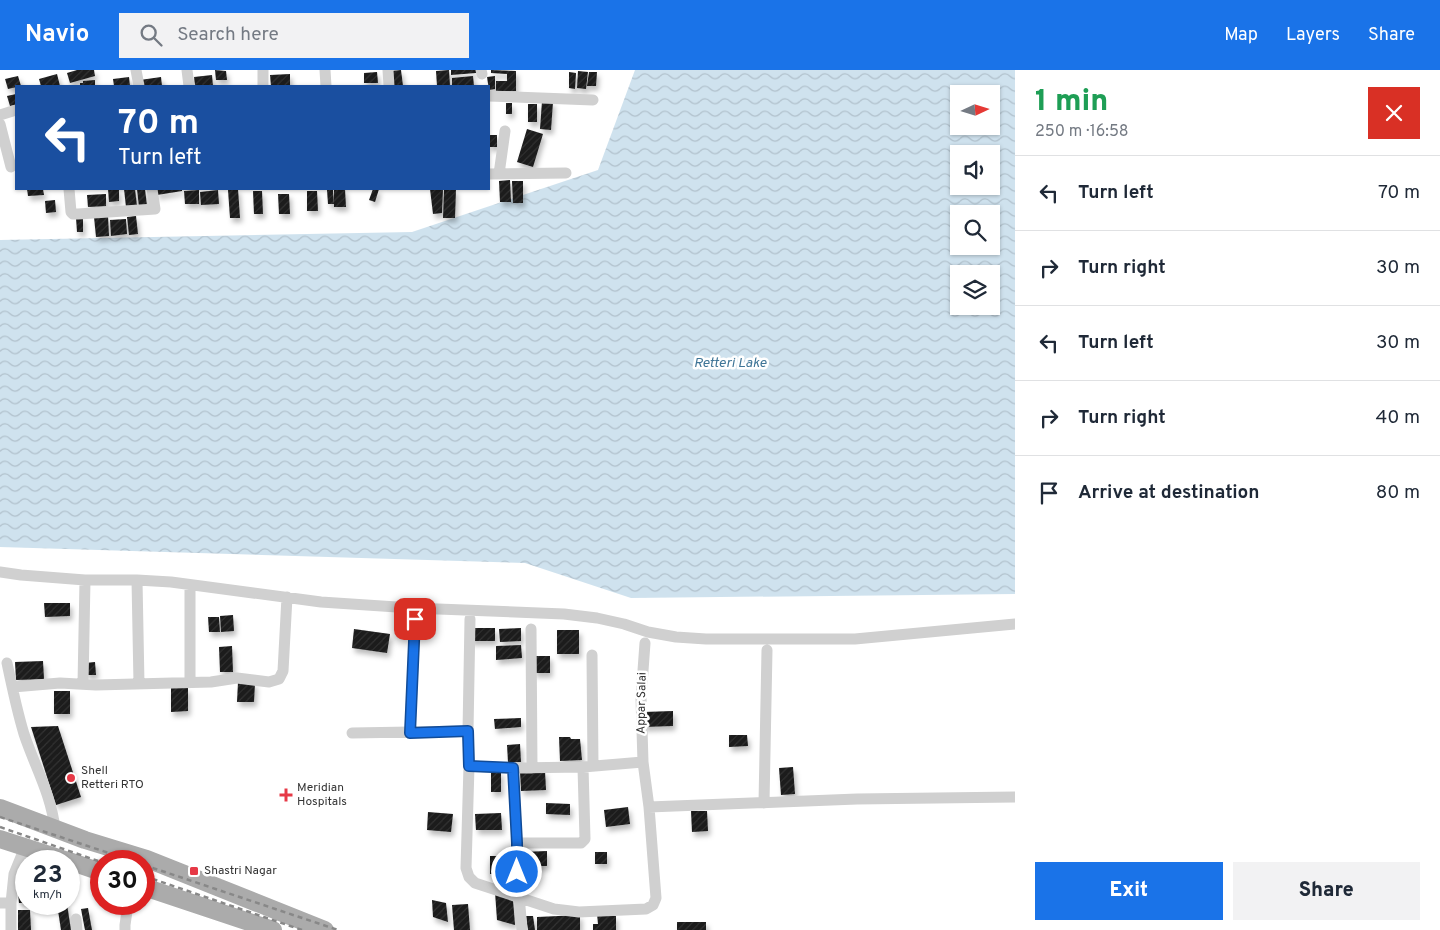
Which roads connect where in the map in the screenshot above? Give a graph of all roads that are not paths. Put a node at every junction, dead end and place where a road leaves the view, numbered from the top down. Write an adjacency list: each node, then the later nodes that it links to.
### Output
1 (136, 70): 6 (street)
2 (187, 70): 7 (street)
3 (263, 70): 8 (street)
4 (325, 70): 9 (street)
5 (388, 70): 10 (street)
6 (139, 85)
7 (189, 85)
8 (263, 85)
9 (326, 85)
10 (389, 85)
11 (490, 96): 12 (street)
12 (592, 100)
13 (15, 110): 14 (street)
14 (0, 115)
15 (0, 124): 17 (street)
16 (506, 131): 19 (street)
17 (11, 167)
18 (566, 173): 19 (street)
19 (494, 174)
20 (69, 190): 21 (street)
21 (152, 190)
22 (0, 572): 23 (street)
23 (85, 580): 24 (street); 36 (street)
24 (138, 580): 25 (street); 37 (street)
25 (190, 585): 26 (street); 35 (street)
26 (286, 598): 29 (street); 35 (street)
27 (415, 619): 41 (street)
28 (470, 619): 39 (street)
29 (1015, 624)
30 (532, 629): 46 (street)
31 (645, 643): 42 (street, Appar Salai)
32 (767, 650): 48 (street)
33 (592, 655): 44 (street)
34 (7, 663): 38 (street)
35 (190, 682): 37 (street)
36 (83, 684): 37 (street); 38 (street)
37 (140, 684)
38 (13, 687): 51 (street)
39 (468, 731): 41 (street); 43 (street)
40 (352, 733): 41 (street)
41 (410, 733)
42 (642, 762): 44 (street); 49 (street, Appar Salai)
43 (469, 766): 45 (street); 59 (street)
44 (588, 766): 46 (street); 53 (street)
45 (513, 768): 46 (street); 53 (street)
46 (532, 768)
47 (1015, 797): 48 (street)
48 (764, 803): 49 (street)
49 (649, 807): 59 (street, Appar Salai)
50 (0, 808): 51 (main road)
51 (56, 829): 56 (main road)
52 (0, 839): 54 (main road)
53 (517, 843): 59 (street)
54 (25, 846): 55 (main road); 60 (street)
55 (37, 850)
56 (114, 850)
57 (155, 865): 65 (main road)
58 (155, 891): 64 (main road)
59 (519, 897): 66 (street)
60 (5, 903): 62 (street)
61 (126, 915): 63 (street)
62 (11, 930)
63 (125, 930)
64 (273, 930)
65 (325, 930)
66 (522, 930)

